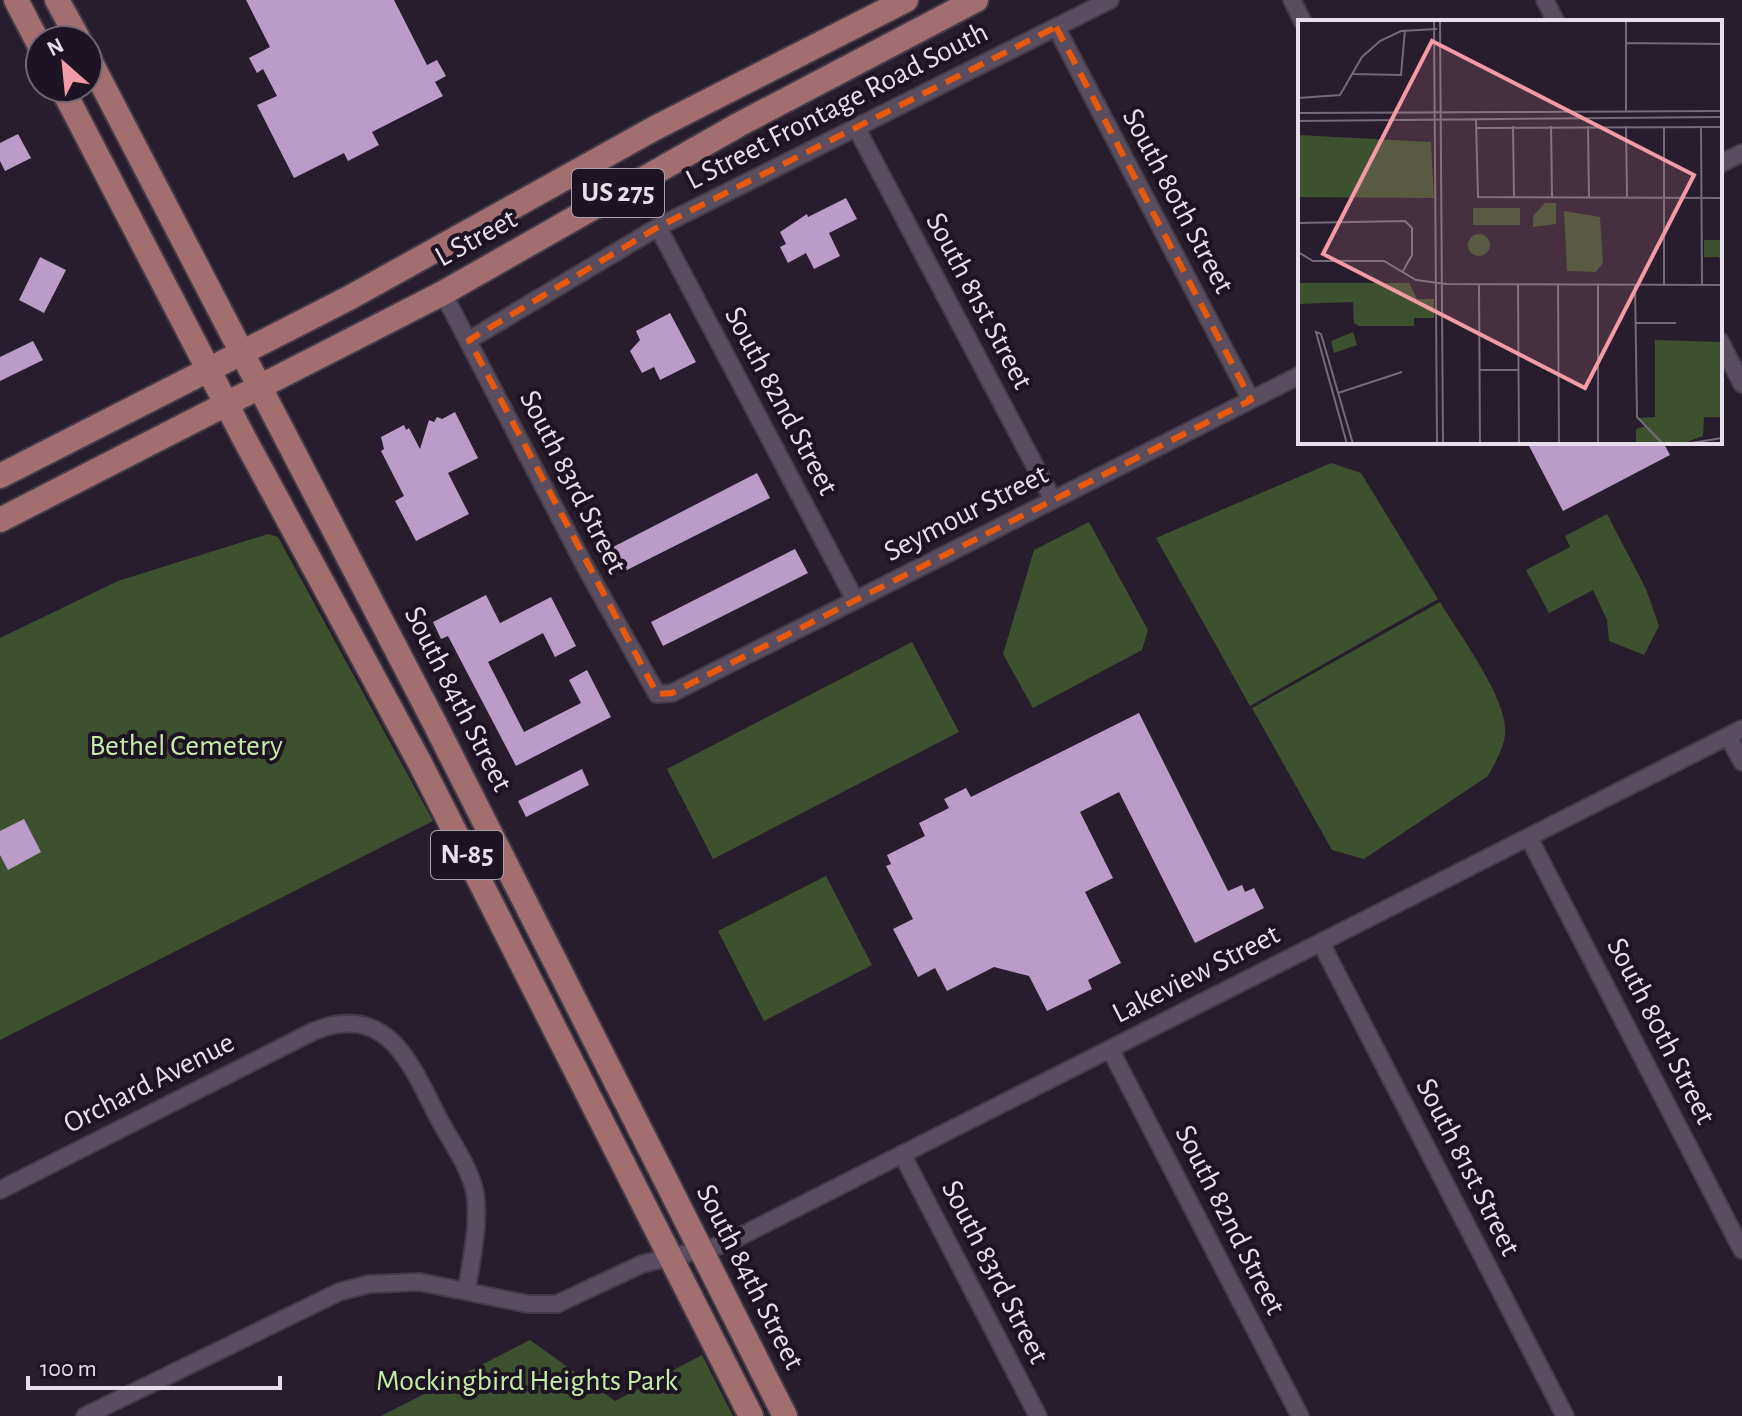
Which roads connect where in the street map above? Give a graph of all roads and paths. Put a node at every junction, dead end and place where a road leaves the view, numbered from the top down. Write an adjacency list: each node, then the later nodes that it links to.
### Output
1 (16, 0): 10 (main road)
2 (57, 0): 11 (main road)
3 (906, 0): 22 (main road, L Street / US 275)
4 (976, 0): 19 (main road, L Street / US 275)
5 (1110, 0): 12 (street, L Street Frontage Road South)
6 (1292, 0): 8 (street)
7 (1545, 0): 9 (street)
8 (1302, 20)
9 (1555, 20)
10 (29, 24)
11 (70, 24)
12 (1056, 27): 15 (street, L Street Frontage Road South); 27 (street, South 80th Street)
13 (104, 88): 22 (main road, South 84th Street)
14 (70, 104): 23 (main road, South 84th Street)
15 (856, 127): 18 (street, L Street Frontage Road South); 30 (street, South 81st Street)
16 (1742, 153): 17 (street)
17 (1722, 163)
18 (658, 227): 20 (street, L Street Frontage Road South); 32 (street, South 82nd Street)
19 (443, 293): 20 (street, South 83rd Street); 26 (main road, L Street / US 275)
20 (469, 340): 33 (street, South 83rd Street)
21 (1722, 345): 25 (street)
22 (243, 353): 23 (main road, L Street / US 275); 26 (main road, South 84th Street / N-85)
23 (209, 371): 28 (main road, South 84th Street / N-85); 29 (main road, L Street / US 275)
24 (1298, 376): 27 (street, Seymour Street)
25 (1742, 384)
26 (261, 388): 28 (main road, L Street / US 275); 41 (main road, South 84th Street / N-85)
27 (1251, 400): 30 (street, Seymour Street)
28 (227, 406): 31 (main road, L Street / US 275); 43 (main road, South 84th Street / N-85)
29 (0, 476)
30 (1053, 500): 32 (street, Seymour Street)
31 (0, 520)
32 (855, 600): 33 (street, Seymour Street)
33 (657, 694)
34 (1735, 733): 35 (street); 36 (street, Lakeview Street)
35 (1742, 762)
36 (1529, 838): 37 (street, Lakeview Street); 42 (street, South 80th Street)
37 (1321, 943): 38 (street, Lakeview Street); 50 (street, South 81st Street)
38 (1110, 1049): 39 (street, Lakeview Street); 49 (street, South 82nd Street)
39 (902, 1154): 41 (street, Lakeview Street); 48 (street, South 83rd Street)
40 (0, 1190): 44 (street, Orchard Avenue)
41 (700, 1249): 43 (street, Lakeview Street); 47 (main road, South 84th Street / N-85)
42 (1742, 1250)
43 (670, 1257): 44 (street, Lakeview Street); 46 (main road, South 84th Street / N-85)
44 (467, 1290): 45 (street, Lakeview Street)
45 (85, 1416)
46 (751, 1416)
47 (785, 1416)
48 (1038, 1416)
49 (1300, 1416)
50 (1565, 1416)

